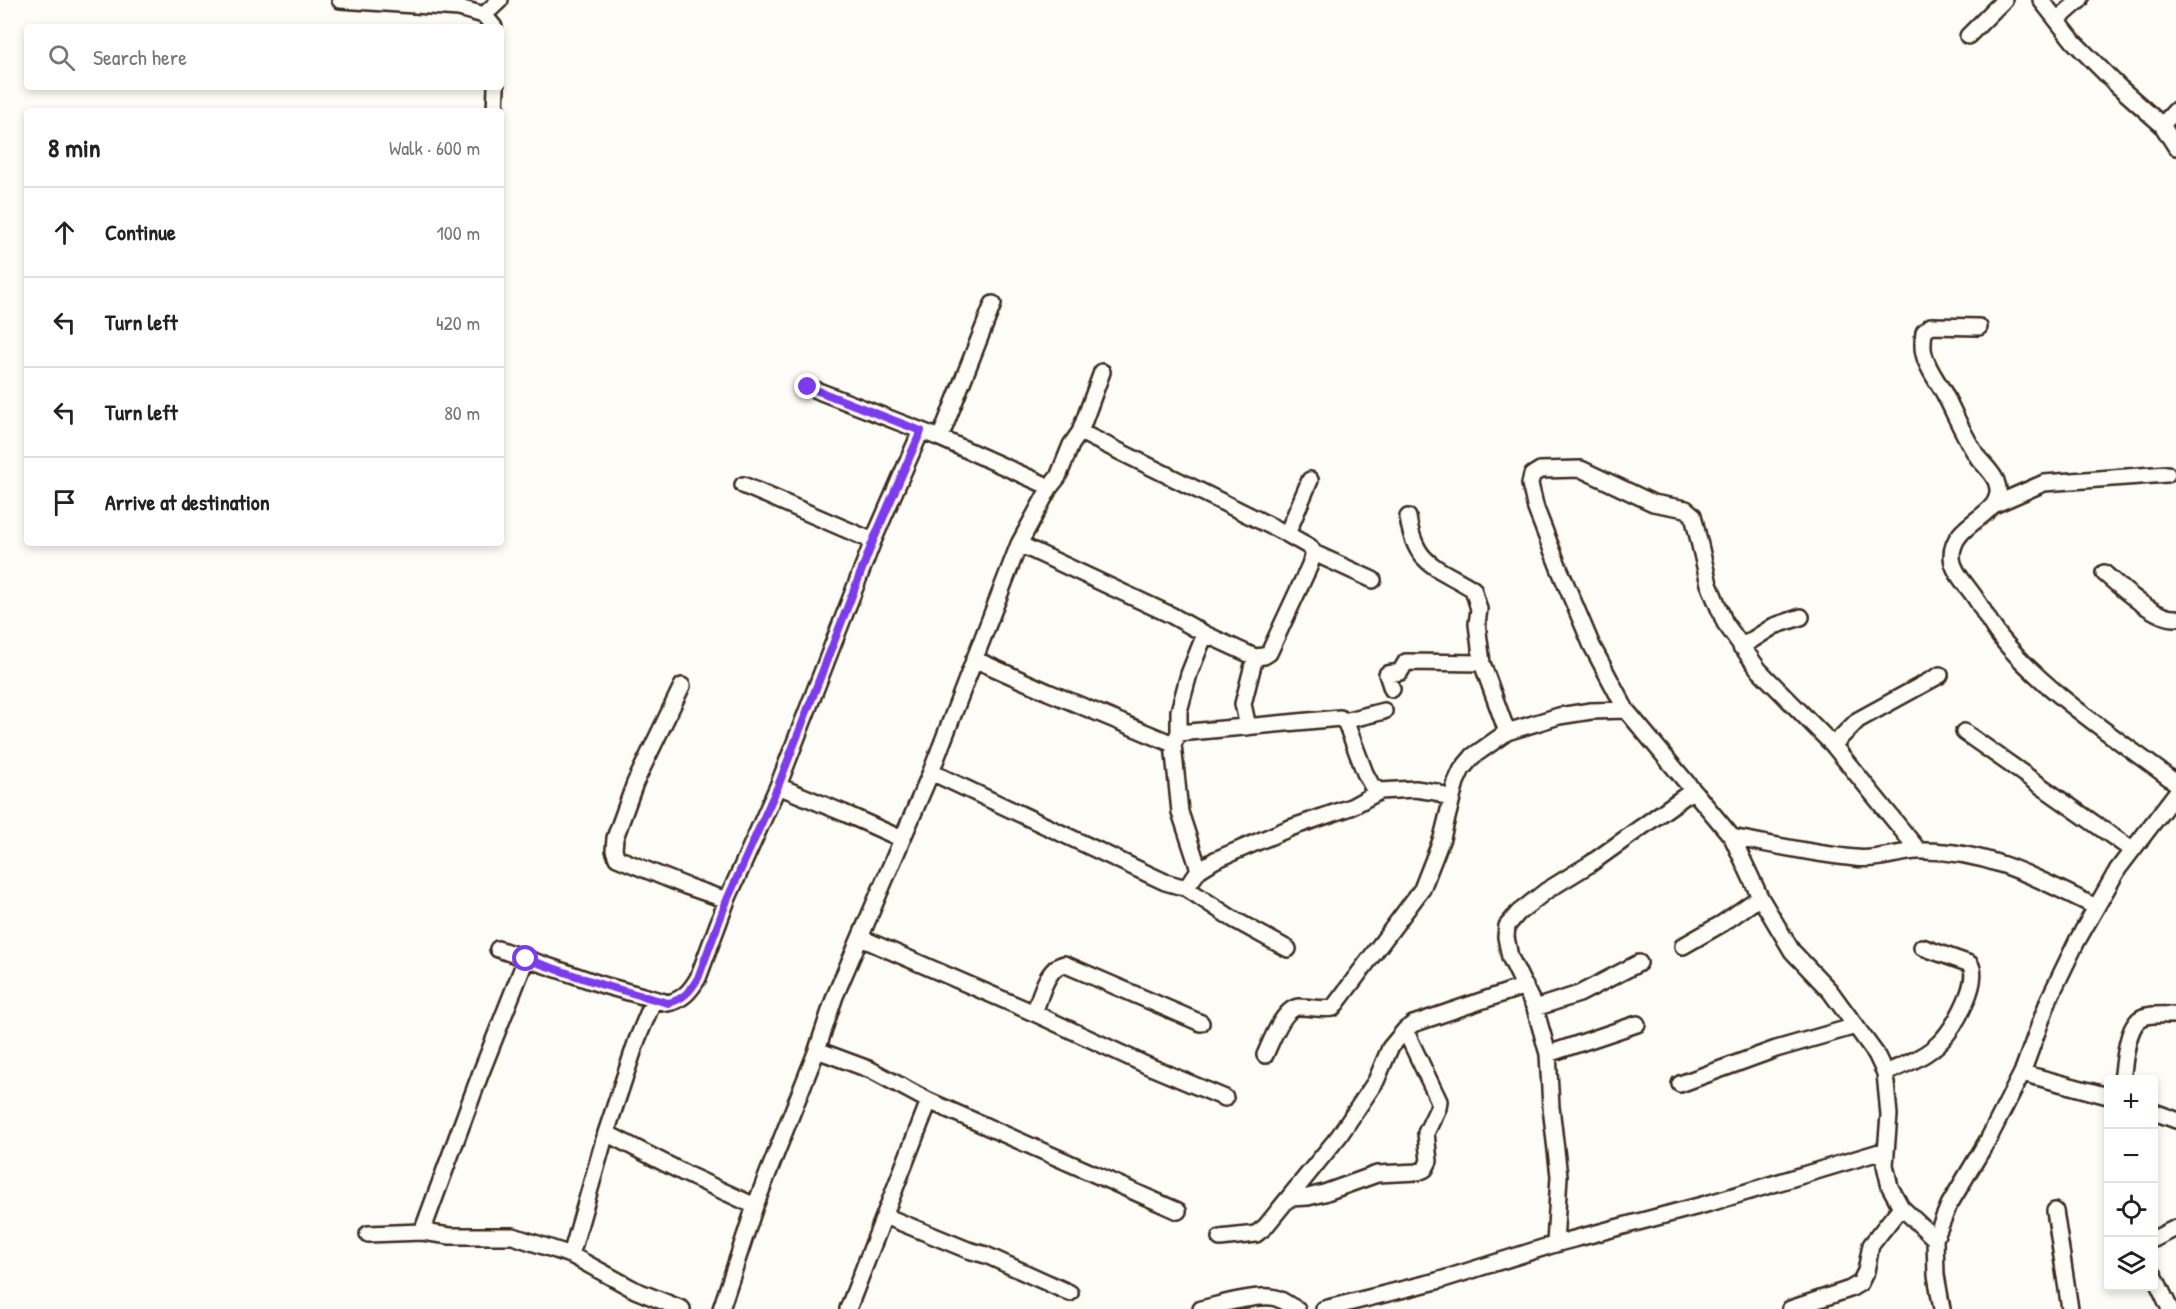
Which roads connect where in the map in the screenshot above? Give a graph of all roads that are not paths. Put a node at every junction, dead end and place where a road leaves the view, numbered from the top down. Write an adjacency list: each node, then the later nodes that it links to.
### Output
1 (340, 0): 6 (street)
2 (500, 0): 8 (street)
3 (2004, 0): 9 (street)
4 (2041, 0): 7 (street)
5 (2080, 0): 7 (street)
6 (429, 3): 8 (street)
7 (2057, 20): 13 (street)
8 (489, 21)
9 (1968, 36)
10 (496, 90): 11 (street)
11 (495, 108)
12 (2176, 110): 13 (street)
13 (2162, 125): 14 (street)
14 (2176, 147)
15 (993, 304): 21 (street)
16 (1979, 327): 26 (street)
17 (1102, 372): 20 (street)
18 (808, 387): 19 (street)
19 (921, 431): 21 (street); 29 (street)
20 (1080, 432): 25 (street); 28 (street)
21 (940, 438): 25 (street)
22 (2167, 474): 26 (street)
23 (1310, 480): 28 (street)
24 (743, 485): 29 (street)
25 (1050, 487): 30 (street)
26 (1996, 504): 53 (street)
27 (1408, 517): 40 (street)
28 (1287, 534): 31 (street)
29 (873, 541): 54 (street)
30 (1019, 544): 36 (street); 39 (street)
31 (1314, 552): 33 (street); 38 (street)
32 (2104, 573): 35 (street)
33 (1373, 580)
34 (1801, 617): 37 (street)
35 (2176, 618)
36 (1205, 634): 38 (street); 50 (street)
37 (1741, 646): 45 (street); 51 (street)
38 (1255, 657): 47 (street)
39 (974, 659): 50 (street); 52 (street)
40 (1482, 663): 43 (street); 48 (street)
41 (1940, 675): 51 (street)
42 (681, 686): 66 (street)
43 (1392, 689)
44 (1384, 711): 46 (street)
45 (1626, 711): 48 (street); 56 (street)
46 (1344, 721): 47 (street); 55 (street)
47 (1248, 727): 50 (street)
48 (1507, 732): 58 (street)
49 (1964, 732): 61 (street)
50 (1176, 738): 63 (street)
51 (1833, 745): 62 (street)
52 (931, 772): 60 (street); 64 (street)
53 (2176, 783)
54 (778, 786): 60 (street); 66 (street)
55 (1380, 791): 58 (street); 63 (street)
56 (1692, 791): 59 (street); 75 (street)
57 (2176, 793): 61 (street)
58 (1451, 800): 86 (street)
59 (1732, 837): 62 (street); 65 (street)
60 (902, 839): 68 (street)
61 (2132, 850): 67 (street)
62 (1918, 851): 67 (street)
63 (1199, 870): 64 (street)
64 (1186, 888): 72 (street)
65 (1760, 897): 69 (street); 82 (street)
66 (727, 900): 76 (street)
67 (2096, 907): 87 (street)
68 (861, 938): 78 (street); 84 (street)
69 (1683, 946)
70 (1922, 947): 88 (street)
71 (498, 949): 73 (street)
72 (1288, 949)
73 (526, 959): 76 (street); 105 (street)
74 (1639, 963): 77 (street)
75 (1525, 986): 77 (street); 83 (street)
76 (654, 999): 96 (street)
77 (1535, 1008): 85 (street)
78 (1034, 1013): 80 (street); 92 (street)
79 (2176, 1015): 89 (street)
80 (1201, 1023)
81 (1636, 1024): 85 (street)
82 (1856, 1026): 88 (street); 90 (street)
83 (1405, 1030): 98 (street); 98 (street)
84 (817, 1050): 93 (street); 99 (street)
85 (1548, 1054): 110 (street)
86 (1265, 1055)
87 (2022, 1073): 91 (street); 109 (street)
88 (1886, 1074): 97 (street)
89 (2123, 1075)
90 (1680, 1084)
91 (2104, 1095)
92 (1225, 1098)
93 (929, 1101): 101 (street); 103 (street)
94 (2158, 1113): 95 (street)
95 (2176, 1120)
96 (606, 1133): 99 (street); 111 (street)
97 (1886, 1150): 100 (street); 110 (street)
98 (1290, 1198): 108 (street)
99 (755, 1206): 115 (street)
100 (1901, 1207): 109 (street); 120 (street)
101 (1178, 1211)
102 (2055, 1211): 122 (street)
103 (885, 1216): 113 (street); 116 (street)
104 (2176, 1228): 107 (street)
105 (422, 1232): 106 (street); 111 (street)
106 (368, 1234)
107 (2158, 1237)
108 (1220, 1238)
109 (1935, 1239): 121 (street)
110 (1555, 1244): 119 (street)
111 (570, 1255): 114 (street)
112 (2158, 1284): 123 (street)
113 (1070, 1293)
114 (682, 1309)
115 (721, 1309)
116 (848, 1309)
117 (1201, 1309): 118 (street)
118 (1297, 1309)
119 (1324, 1309)
120 (1790, 1309)
121 (1942, 1309)
122 (2070, 1309)
123 (2170, 1309)

